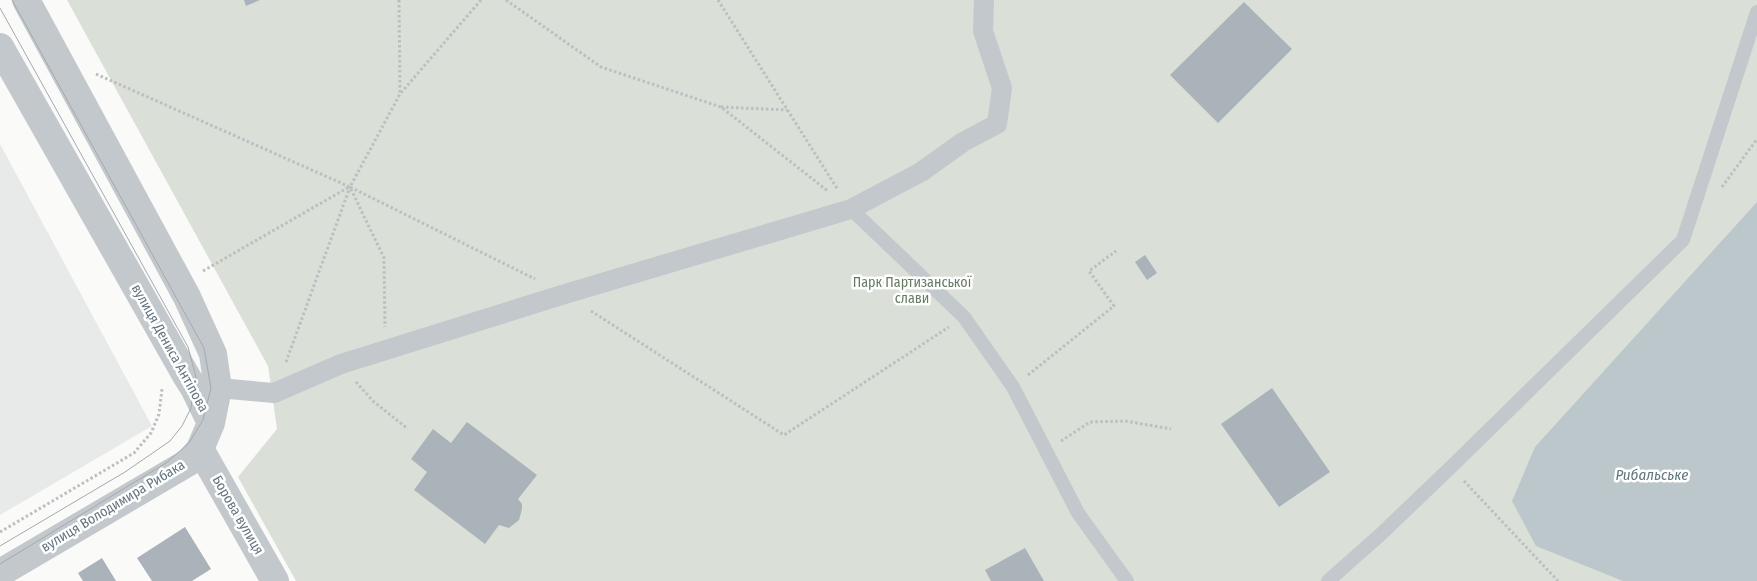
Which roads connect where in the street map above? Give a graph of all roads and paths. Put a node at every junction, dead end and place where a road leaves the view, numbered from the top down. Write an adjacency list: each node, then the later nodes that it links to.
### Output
1 (26, 0): 20 (street, вулиця Дениса Антіпова)
2 (399, 0): 10 (path)
3 (506, 0): 11 (path)
4 (718, 0): 12 (path)
5 (984, 0): 14 (street)
6 (1757, 12): 28 (lane)
7 (0, 47): 9 (street, вулиця Дениса Антіпова)
8 (93, 72): 13 (path)
9 (8, 78): 22 (street, вулиця Дениса Антіпова)
10 (400, 94)
11 (721, 107): 12 (path); 14 (path)
12 (788, 110): 14 (path)
13 (350, 187): 16 (path); 17 (path); 21 (path)
14 (851, 209): 17 (street); 19 (lane)
15 (1116, 251): 19 (path)
16 (200, 272)
17 (385, 350): 18 (street)
18 (341, 364): 21 (street); 24 (path)
19 (1013, 387): 26 (lane)
20 (218, 388): 21 (street); 22 (street, вулиця Дениса Антіпова)
21 (274, 394)
22 (210, 423): 25 (street, вулиця Володимира Рибака)
23 (1172, 429): 26 (path)
24 (408, 430)
25 (200, 449): 30 (street, вулиця Володимира Рибака); 31 (street, Борова вулиця)
26 (1046, 450): 32 (lane)
27 (134, 454): 29 (path)
28 (1451, 467): 33 (lane); 34 (path)
29 (0, 532)
30 (0, 573)
31 (275, 581)
32 (1127, 581)
33 (1328, 581)
34 (1558, 581)

